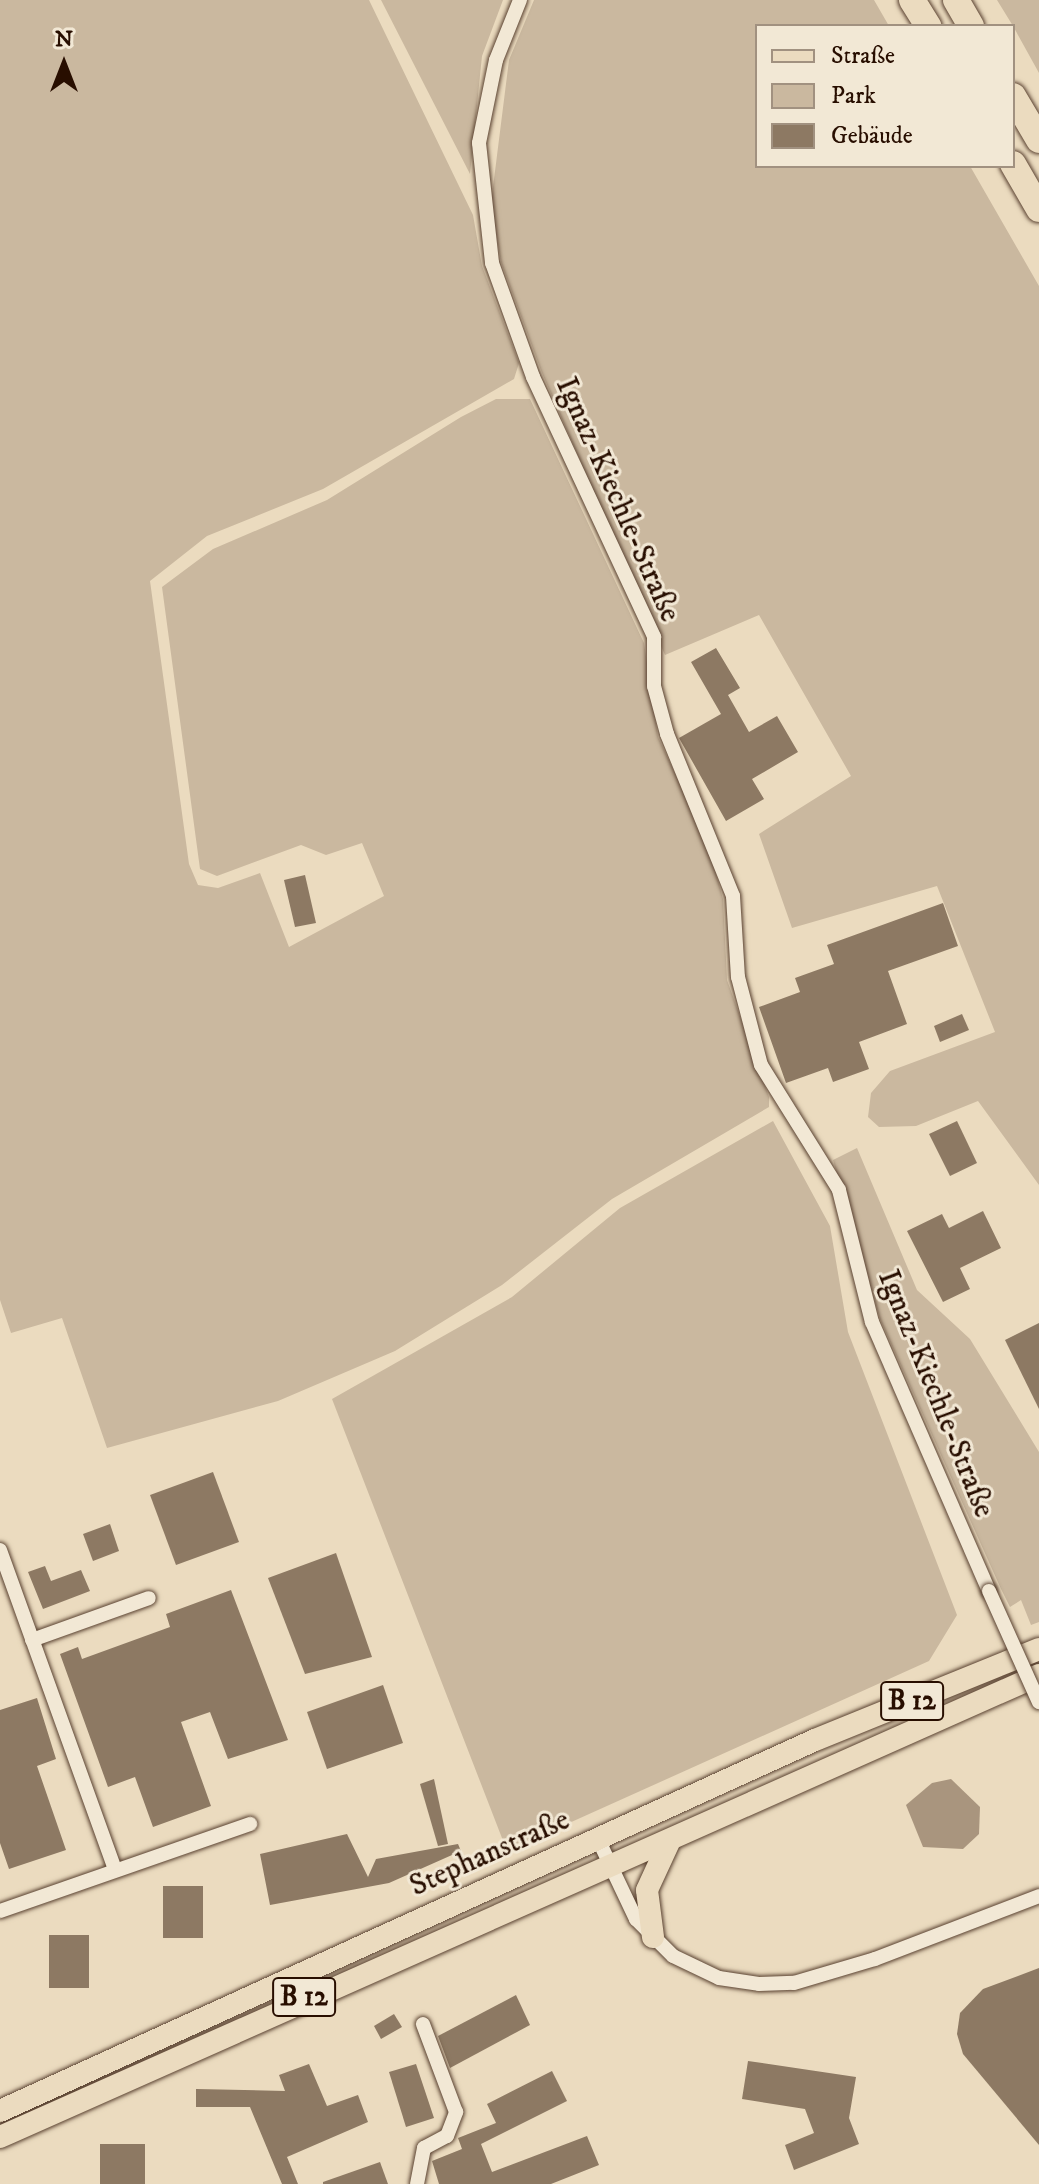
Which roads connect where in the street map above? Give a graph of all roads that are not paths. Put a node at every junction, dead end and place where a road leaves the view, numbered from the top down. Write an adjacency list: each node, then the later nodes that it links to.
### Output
1 (520, 0): 15 (street, Ignaz-Kiechle-Straße, bridge)
2 (912, 0): 4 (highway)
3 (956, 0): 5 (highway)
4 (927, 24)
5 (970, 24)
6 (1015, 99): 7 (highway)
7 (1039, 140)
8 (1015, 167): 9 (highway)
9 (1039, 209)
10 (0, 1550): 12 (street)
11 (149, 1598): 12 (street)
12 (32, 1640): 19 (street)
13 (1039, 1649): 17 (main road, Stephanstraße / B 12)
14 (1039, 1675): 18 (main road, Stephanstraße / B 12)
15 (1039, 1702)
16 (250, 1824): 19 (street)
17 (598, 1839): 20 (street); 25 (main road, Stephanstraße / B 12)
18 (671, 1839): 20 (main road, Stephanstraße / B 12); 23 (main road)
19 (114, 1866): 22 (street)
20 (611, 1866): 23 (street); 26 (main road, Stephanstraße / B 12)
21 (1039, 1896): 23 (street)
22 (0, 1911)
23 (653, 1937)
24 (423, 2024): 27 (street)
25 (0, 2111)
26 (0, 2137)
27 (417, 2184)

